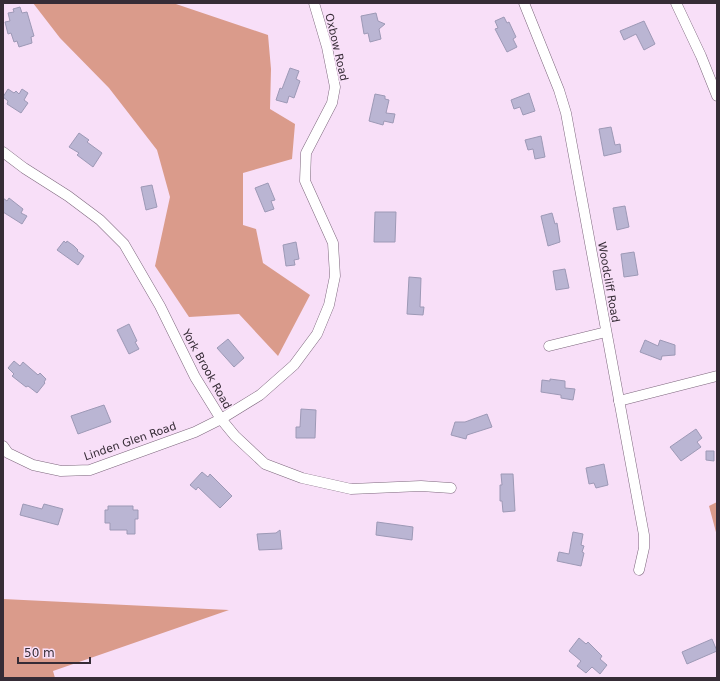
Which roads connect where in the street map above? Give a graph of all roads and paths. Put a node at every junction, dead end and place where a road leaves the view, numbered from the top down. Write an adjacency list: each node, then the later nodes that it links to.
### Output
1 (314, 3): 10 (street, Oxbow Road)
2 (524, 3): 6 (street, Woodcliff Road)
3 (676, 3): 4 (street)
4 (717, 96)
5 (3, 152): 10 (street, York Brook Road)
6 (606, 332): 7 (street); 9 (street, Woodcliff Road)
7 (549, 346)
8 (717, 376): 9 (street)
9 (619, 401): 13 (street, Woodcliff Road)
10 (221, 419): 11 (street, Linden Glen Road); 12 (street, York Brook Road)
11 (3, 446)
12 (450, 488)
13 (639, 570)

